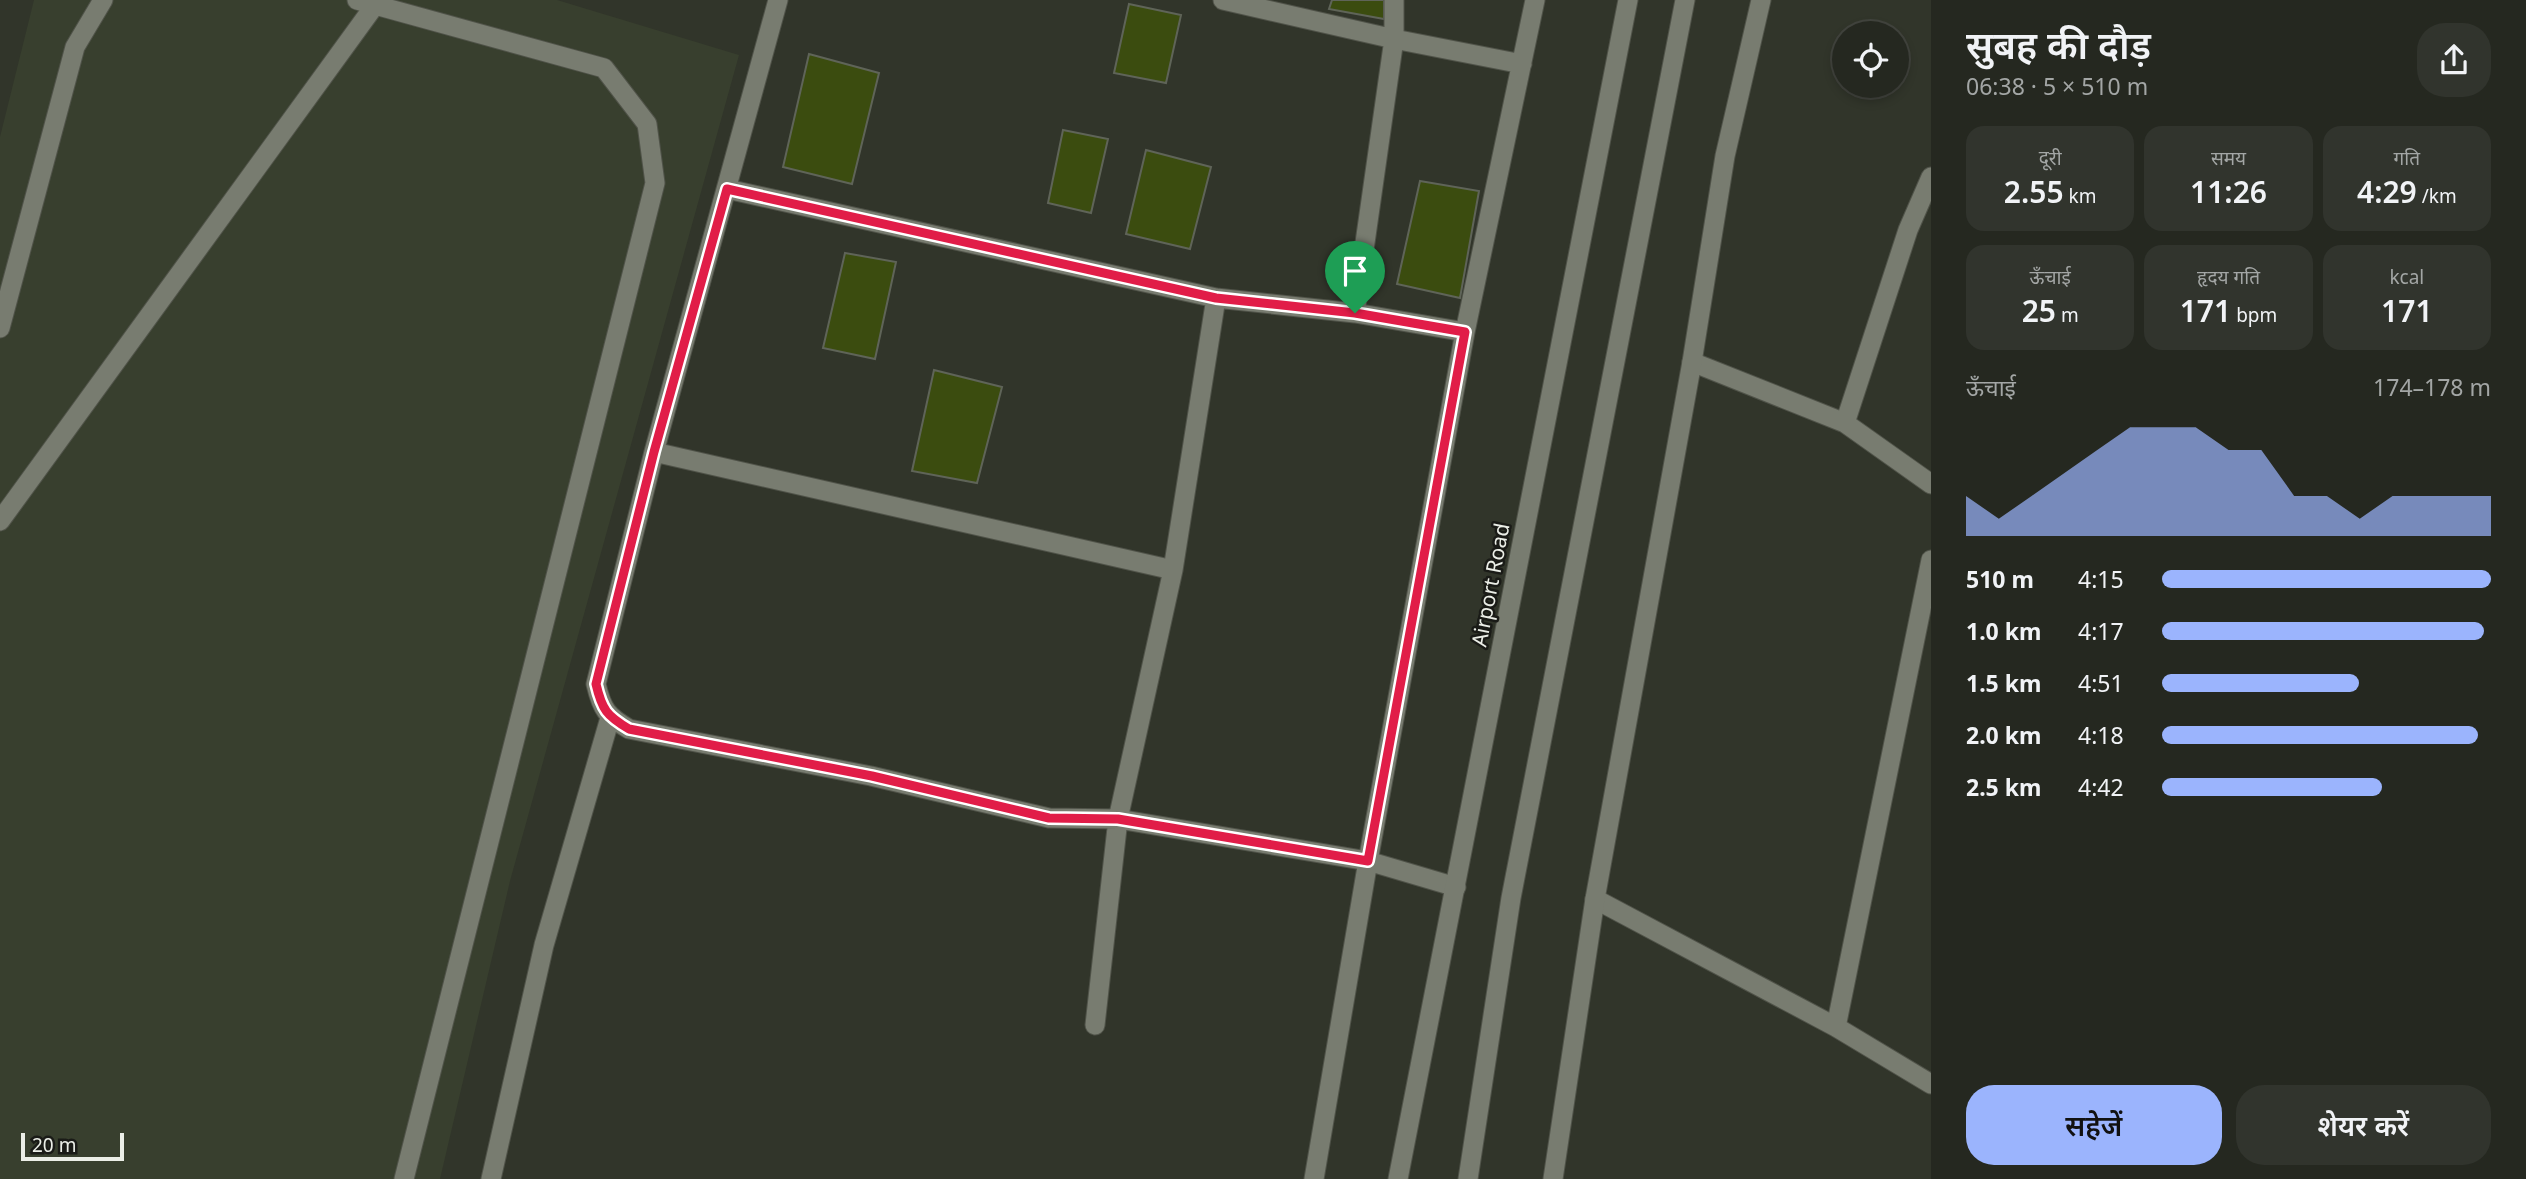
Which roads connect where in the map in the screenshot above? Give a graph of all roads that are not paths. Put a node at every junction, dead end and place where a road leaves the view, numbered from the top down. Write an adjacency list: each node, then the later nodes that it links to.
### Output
1 (103, 0): 16 (street)
2 (778, 0): 13 (street)
3 (1223, 0): 10 (street)
4 (1394, 0): 10 (street)
5 (1535, 0): 11 (street)
6 (1628, 0): 28 (street, Airport Road)
7 (1685, 0): 37 (street)
8 (1761, 0): 18 (street)
9 (366, 3): 22 (street); 33 (street)
10 (1394, 39): 11 (street); 15 (street)
11 (1522, 64): 17 (street)
12 (1931, 177): 19 (street)
13 (727, 189): 14 (street); 20 (street)
14 (1216, 298): 15 (street); 24 (street)
15 (1355, 313): 17 (street)
16 (0, 328)
17 (1465, 332): 27 (street)
18 (1692, 362): 19 (street); 29 (street)
19 (1845, 423): 21 (street)
20 (654, 452): 24 (street); 25 (street)
21 (1931, 484)
22 (0, 521)
23 (1931, 560): 31 (street)
24 (1173, 570): 26 (street)
25 (610, 718): 26 (street); 34 (street)
26 (1118, 819): 27 (street); 30 (street)
27 (1368, 861): 28 (street); 35 (street)
28 (1456, 887): 36 (street, Airport Road)
29 (1595, 899): 31 (street); 38 (street)
30 (1095, 1025)
31 (1836, 1027): 32 (street)
32 (1931, 1084)
33 (404, 1179)
34 (491, 1179)
35 (1314, 1179)
36 (1398, 1179)
37 (1468, 1179)
38 (1553, 1179)

